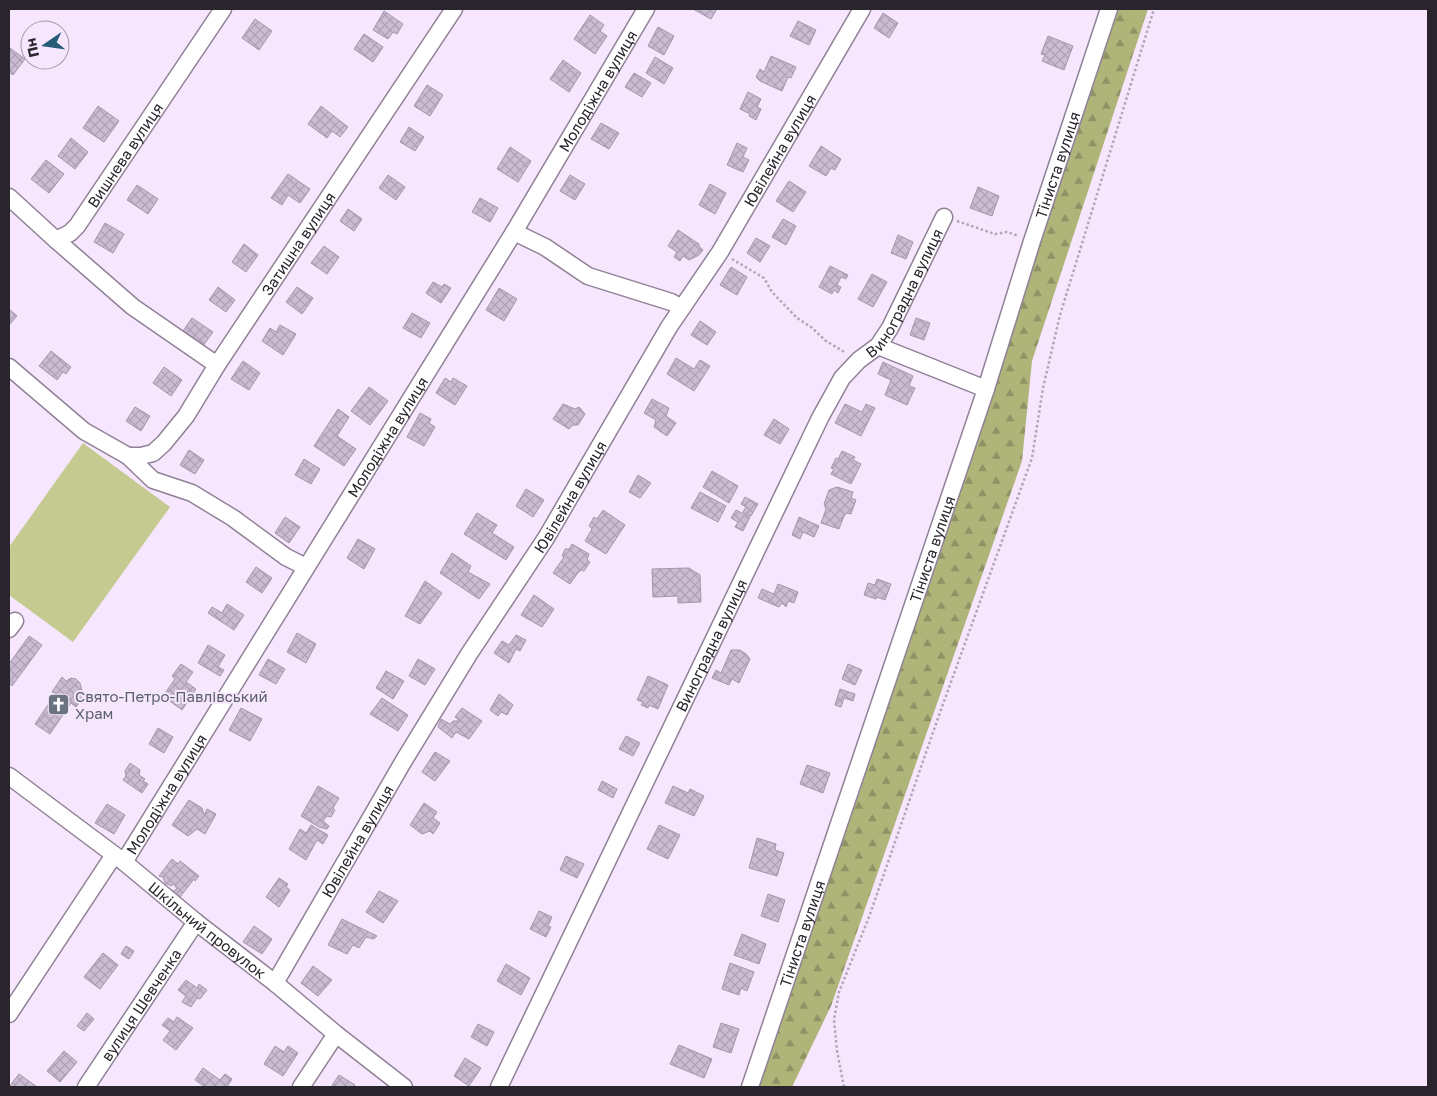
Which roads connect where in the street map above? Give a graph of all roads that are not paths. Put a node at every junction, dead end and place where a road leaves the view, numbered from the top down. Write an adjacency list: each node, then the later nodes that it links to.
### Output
1 (223, 9): 9 (street, Вишнева вулиця)
2 (454, 9): 12 (street, Затишна вулиця)
3 (646, 9): 8 (street, Молодіжна вулиця)
4 (862, 9): 10 (street, Ювілейна вулиця)
5 (1109, 9): 14 (street, Тіниста вулиця)
6 (9, 197): 9 (street)
7 (944, 217): 11 (street, Виноградна вулиця)
8 (514, 232): 10 (street); 18 (street, Молодіжна вулиця)
9 (56, 240): 12 (street)
10 (682, 308): 22 (street, Ювілейна вулиця)
11 (878, 346): 14 (street); 28 (street, Виноградна вулиця)
12 (217, 365): 15 (street, Затишна вулиця)
13 (9, 367): 16 (street)
14 (986, 389): 29 (street, Тіниста вулиця)
15 (152, 453): 16 (street); 17 (street)
16 (128, 456): 17 (street)
17 (148, 476): 18 (street)
18 (306, 567): 20 (street, Молодіжна вулиця)
19 (9, 776): 20 (street, Шкільний провулок)
20 (119, 858): 21 (street, Шкільний провулок); 23 (street, Молодіжна вулиця)
21 (196, 922): 22 (street, Шкільний провулок); 25 (street, вулиця Шевченка)
22 (275, 982): 24 (street, Шкільний провулок)
23 (9, 1014)
24 (336, 1034): 26 (street); 27 (street, Шкільний провулок)
25 (86, 1087)
26 (301, 1087)
27 (404, 1087)
28 (499, 1087)
29 (750, 1087)

